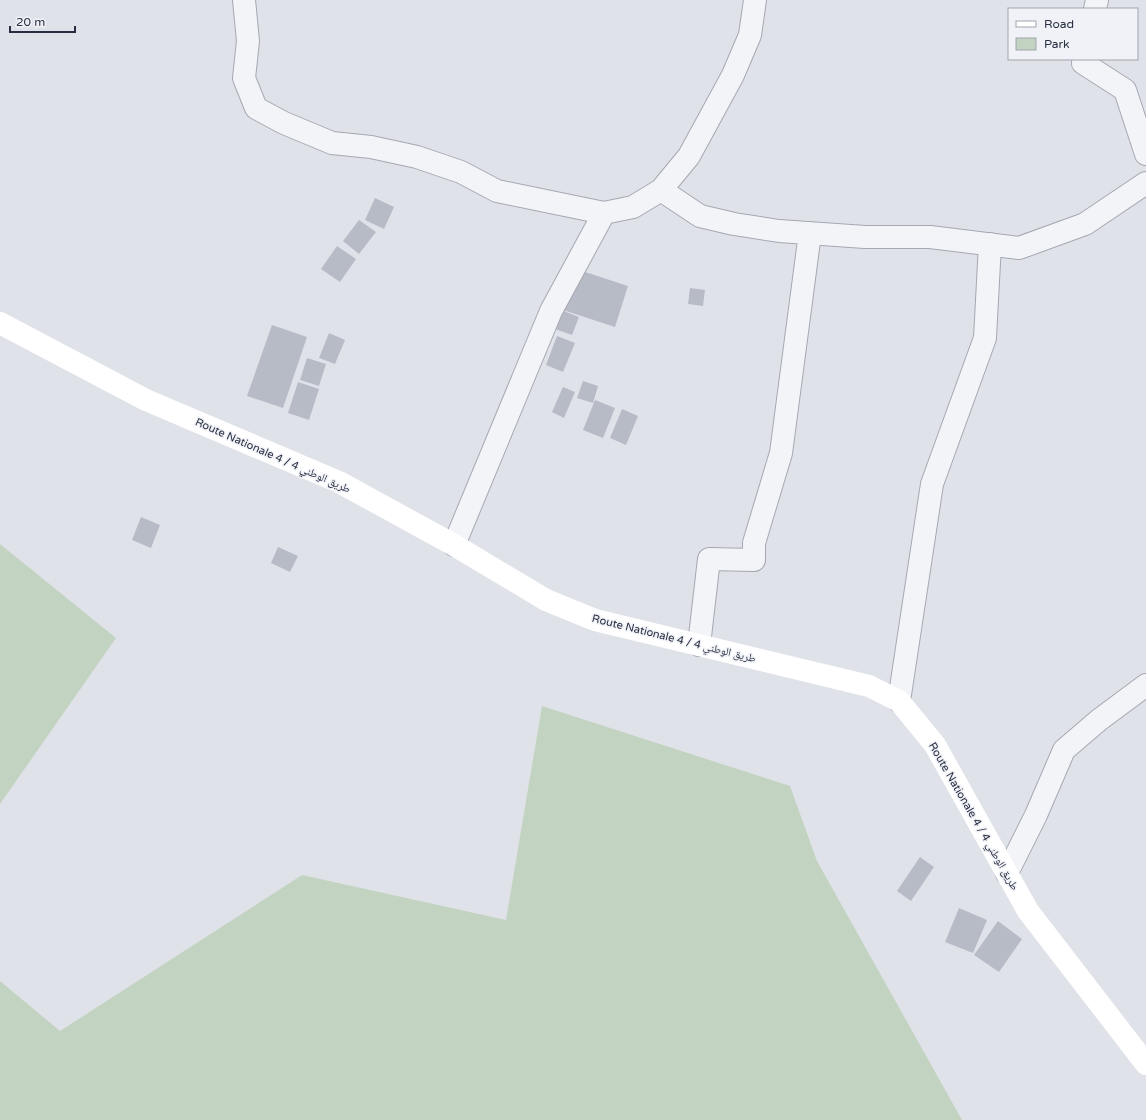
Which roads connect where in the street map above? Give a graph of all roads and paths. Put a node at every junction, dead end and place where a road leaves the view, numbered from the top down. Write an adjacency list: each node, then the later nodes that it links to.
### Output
1 (244, 0): 7 (street)
2 (755, 0): 6 (street)
3 (1084, 60): 4 (street)
4 (1146, 154)
5 (1146, 183): 9 (street)
6 (661, 190): 7 (street); 8 (street)
7 (604, 213): 11 (street)
8 (810, 233): 9 (street); 12 (street)
9 (990, 244): 14 (street)
10 (0, 324): 11 (main road, Route Nationale 4 / طريق الوطني 4)
11 (454, 545): 12 (main road, Route Nationale 4 / طريق الوطني 4)
12 (699, 645): 14 (main road, Route Nationale 4 / طريق الوطني 4)
13 (1146, 685): 15 (street)
14 (899, 701): 15 (main road, Route Nationale 4 / طريق الوطني 4)
15 (1007, 873): 16 (main road, Route Nationale 4 / طريق الوطني 4)
16 (1146, 1064)

